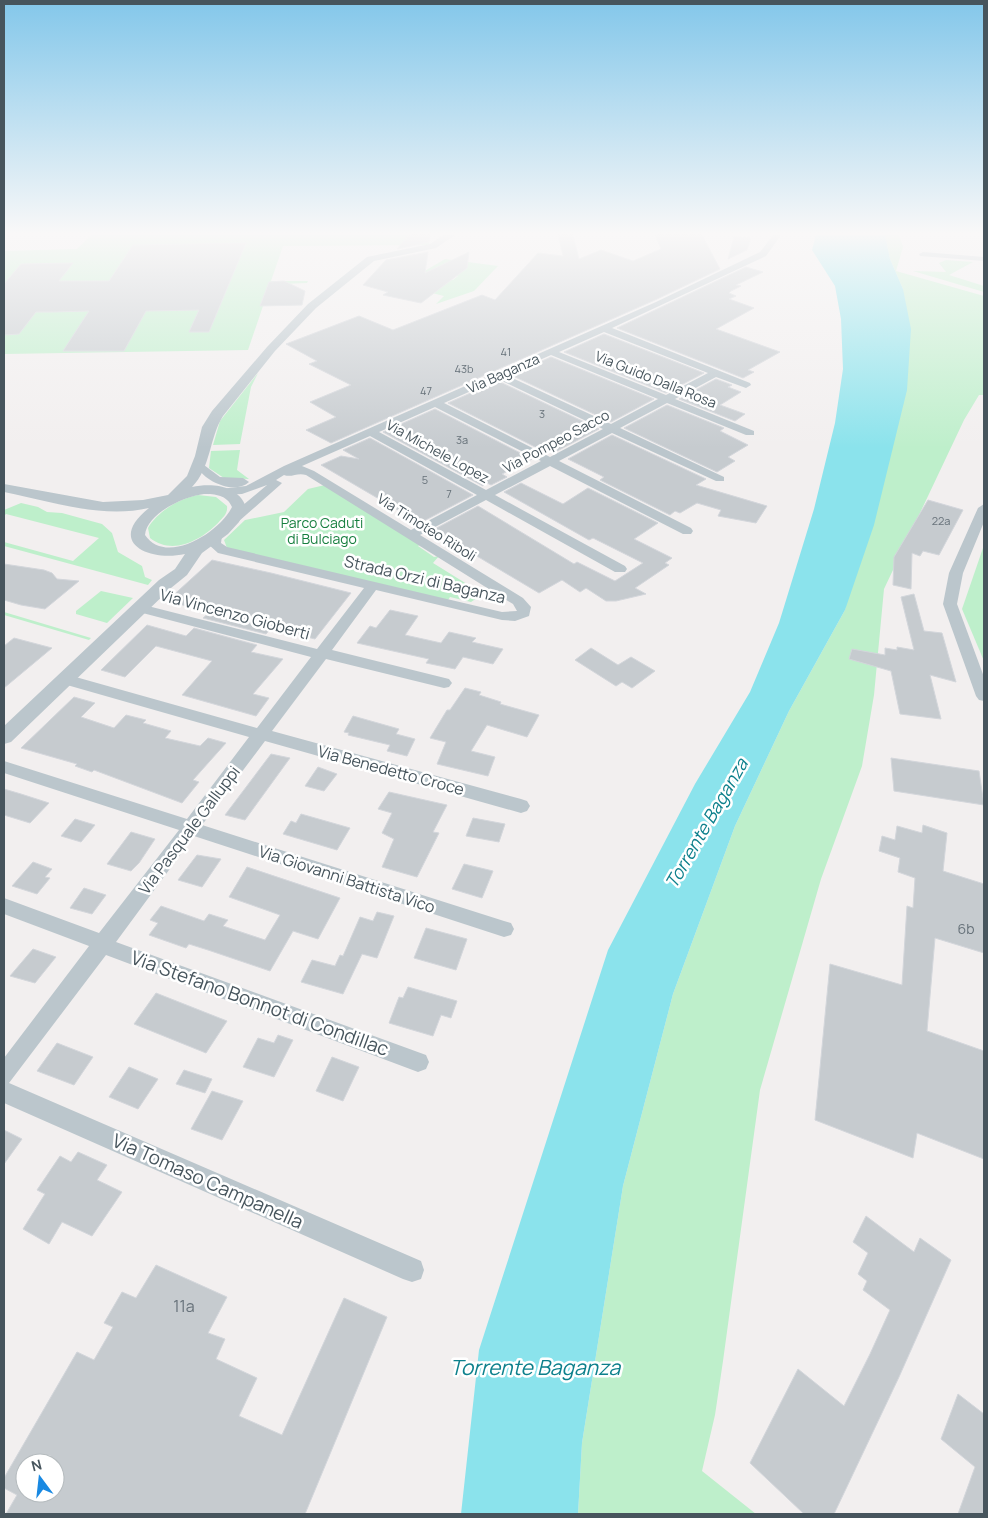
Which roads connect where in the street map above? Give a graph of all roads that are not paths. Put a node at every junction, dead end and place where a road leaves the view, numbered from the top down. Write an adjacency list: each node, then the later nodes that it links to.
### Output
1 (312, 306): 14 (street)
2 (651, 306): 3 (street, Via Baganza)
3 (603, 328): 4 (street, Via Baganza); 5 (street)
4 (551, 352): 6 (street, Via Baganza); 8 (street, Via Guido Dalla Rosa)
5 (716, 373): 7 (street); 8 (street, Via Pompeo Sacco)
6 (497, 375): 9 (street, Via Baganza); 10 (street)
7 (746, 385)
8 (666, 399): 10 (street, Via Pompeo Sacco); 12 (street, Via Guido Dalla Rosa)
9 (436, 402): 11 (street, Via Baganza); 13 (street)
10 (612, 428): 13 (street, Via Pompeo Sacco); 17 (street)
11 (372, 432): 15 (street, Via Baganza); 20 (street, Via Michele Lopez)
12 (750, 433)
13 (552, 460): 20 (street, Via Pompeo Sacco); 25 (street)
14 (203, 462): 16 (street); 19 (street); 21 (street)
15 (304, 467): 16 (street); 27 (street, Via Timoteo Riboli)
16 (286, 472): 19 (street); 24 (street)
17 (720, 478)
18 (4, 488): 22 (street)
19 (222, 491): 21 (street); 24 (street)
20 (485, 495): 27 (street, Via Pompeo Sacco); 30 (street, Via Michele Lopez)
21 (174, 497): 22 (street); 26 (street)
22 (85, 506): 26 (street)
23 (984, 508): 38 (street)
24 (234, 519): 28 (street)
25 (687, 531)
26 (137, 535): 29 (street)
27 (411, 535): 34 (street, Via Timoteo Riboli)
28 (211, 539): 29 (street); 31 (street); 32 (street, Strada Orzi di Baganza)
29 (153, 549): 31 (street)
30 (620, 569)
31 (165, 584): 33 (street)
32 (373, 585): 34 (street, Strada Orzi di Baganza); 35 (street, Via Pasquale Galluppi)
33 (140, 608): 35 (street, Via Vincenzo Gioberti); 36 (street)
34 (523, 615)
35 (322, 654): 37 (street, Via Vincenzo Gioberti); 39 (street, Via Pasquale Galluppi)
36 (65, 679): 39 (street, Via Benedetto Croce); 40 (street)
37 (444, 683)
38 (984, 696)
39 (261, 735): 42 (street, Via Benedetto Croce); 43 (street, Via Pasquale Galluppi)
40 (4, 737)
41 (4, 767): 43 (street, Via Giovanni Battista Vico)
42 (521, 806)
43 (190, 828): 45 (street, Via Giovanni Battista Vico); 46 (street, Via Pasquale Galluppi)
44 (4, 906): 46 (street, Via Stefano Bonnot di Condillac)
45 (504, 929)
46 (103, 944): 47 (street, Via Stefano Bonnot di Condillac); 48 (street, Via Pasquale Galluppi)
47 (418, 1062)
48 (4, 1075)
49 (4, 1092): 50 (street, Via Tomaso Campanella)
50 (412, 1270)

